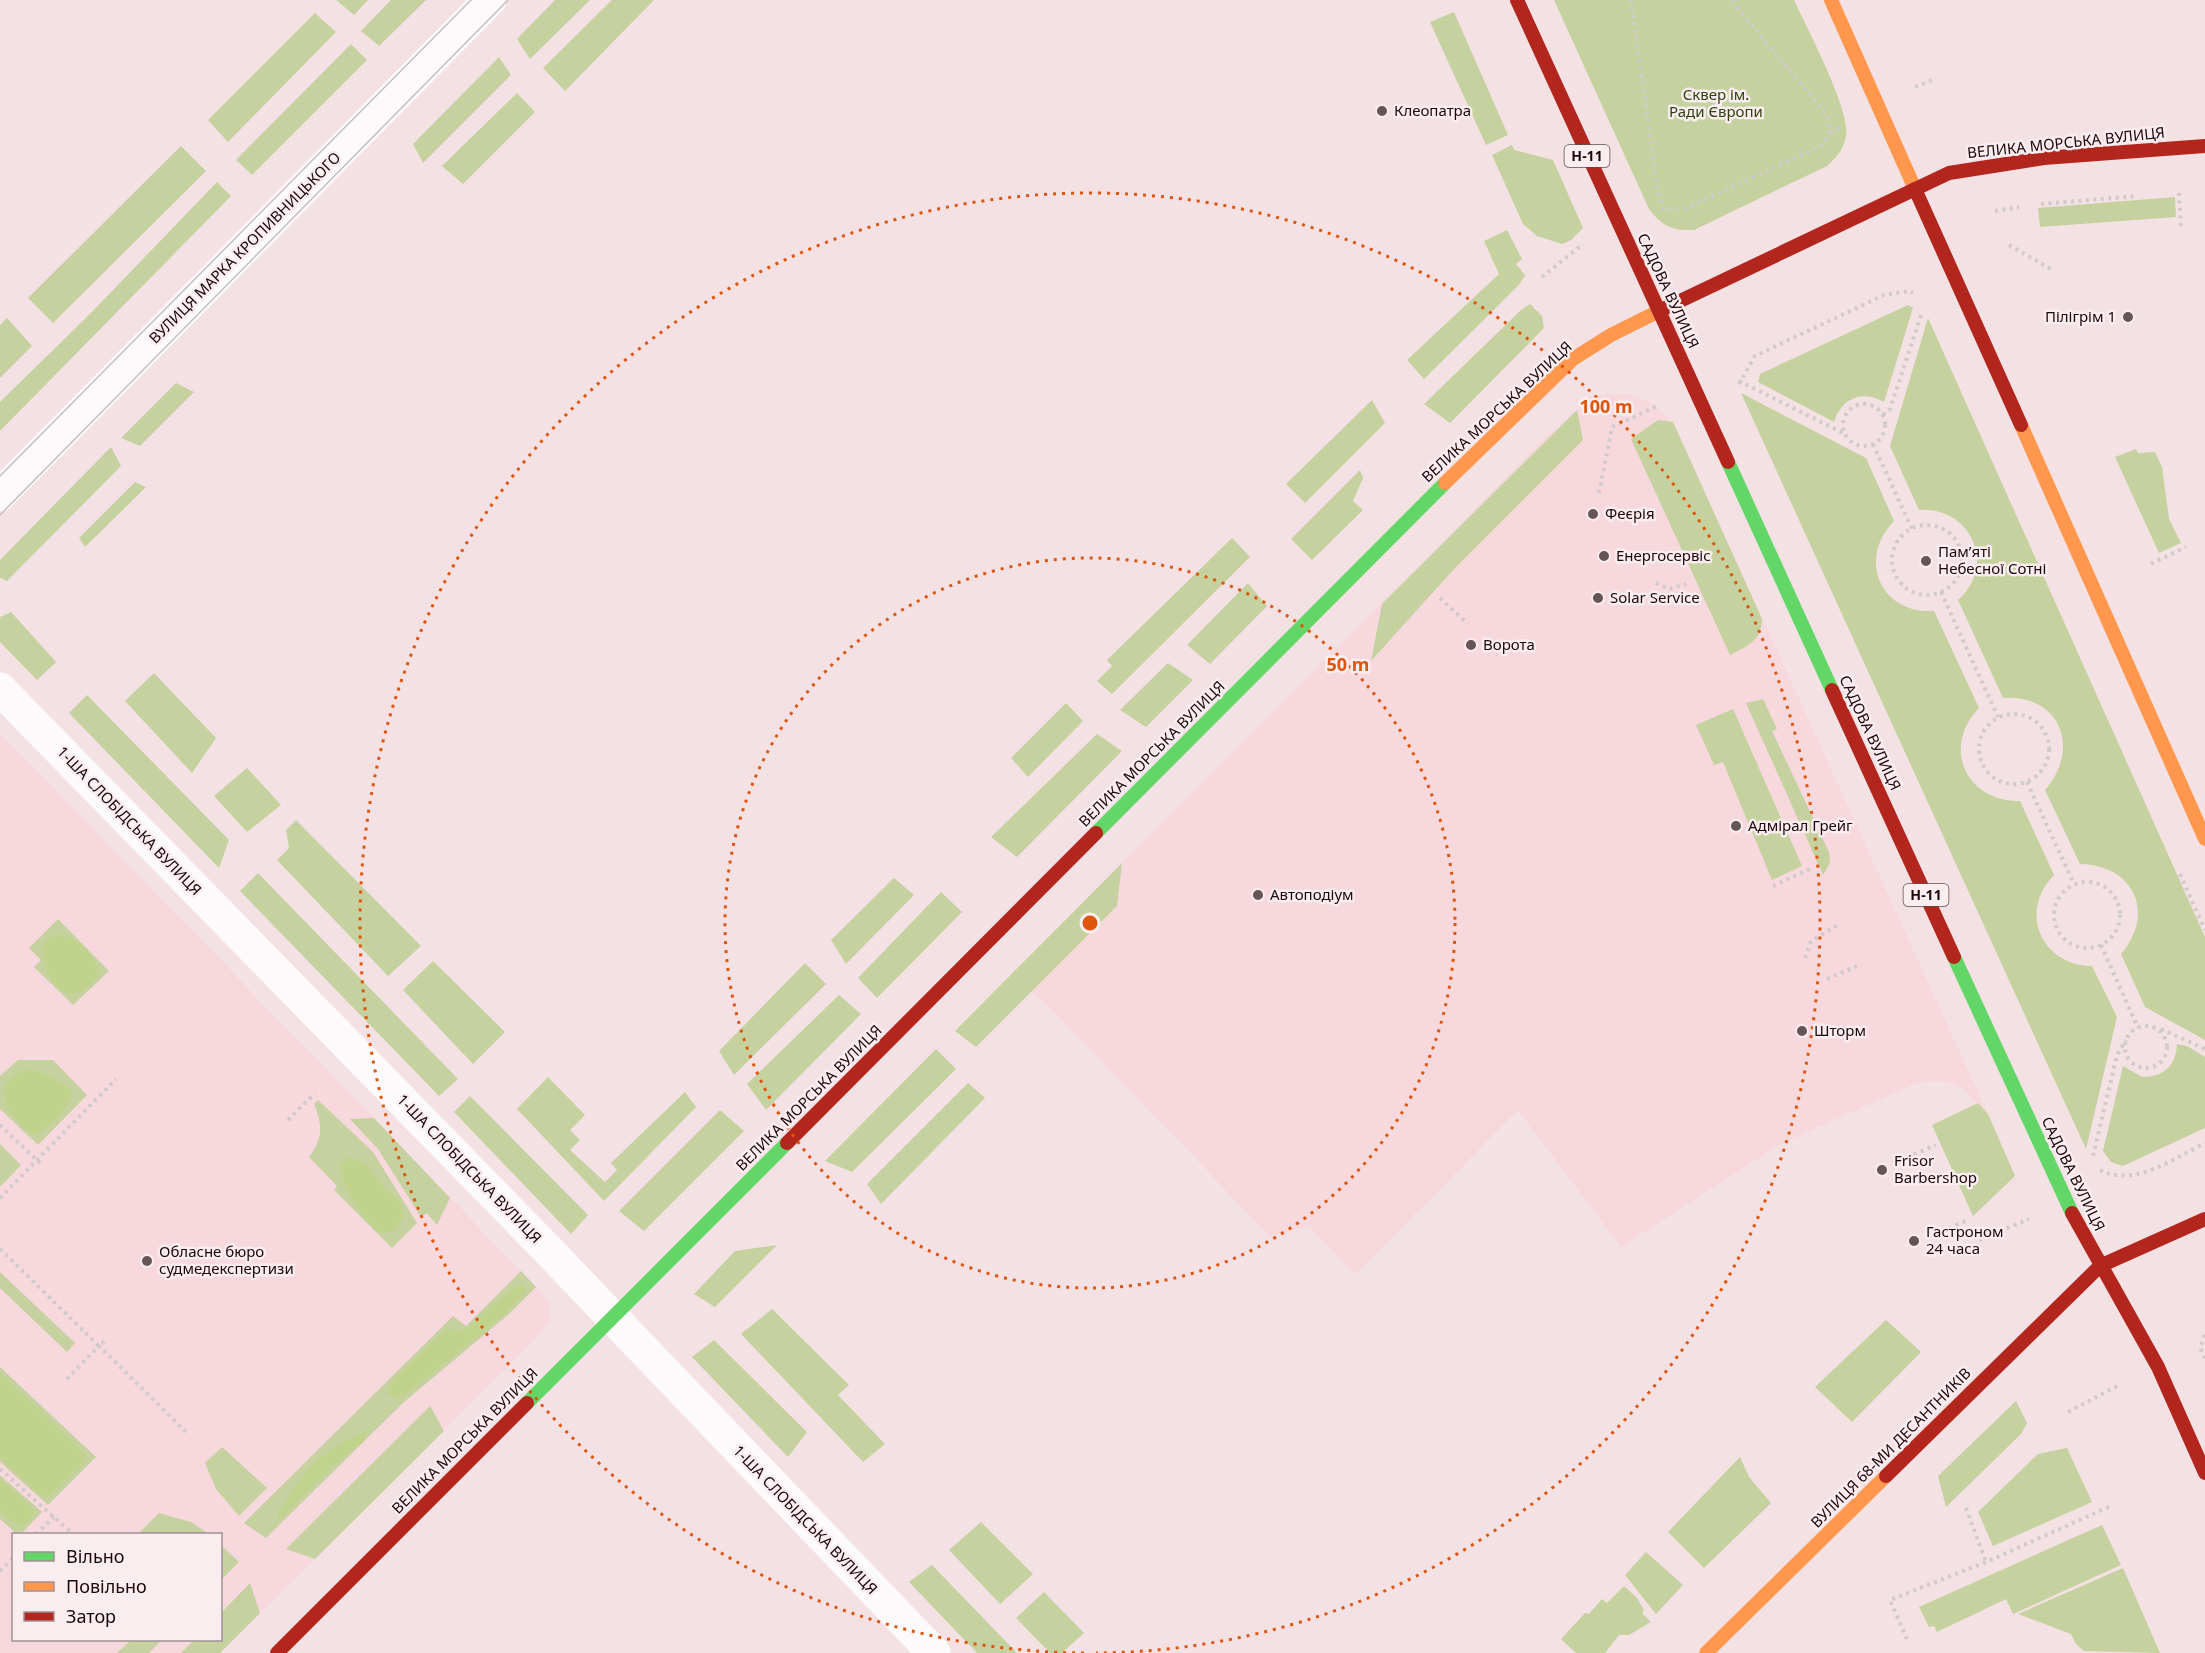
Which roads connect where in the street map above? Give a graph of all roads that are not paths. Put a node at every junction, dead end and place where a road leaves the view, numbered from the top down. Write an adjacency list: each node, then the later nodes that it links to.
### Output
1 (490, 0): 7 (street, ВУЛИЦЯ МАРКА КРОПИВНИЦЬКОГО)
2 (1516, 0): 6 (main road, САДОВА ВУЛИЦЯ / Н-11)
3 (1831, 0): 5 (main road)
4 (2205, 146): 5 (main road, ВЕЛИКА МОРСЬКА ВУЛИЦЯ)
5 (1915, 189): 6 (main road, ВЕЛИКА МОРСЬКА ВУЛИЦЯ); 9 (main road)
6 (1659, 311): 11 (main road, САДОВА ВУЛИЦЯ / Н-11); 12 (main road, ВЕЛИКА МОРСЬКА ВУЛИЦЯ)
7 (0, 495)
8 (0, 689): 12 (street, 1-ША СЛОБІДСЬКА ВУЛИЦЯ)
9 (2205, 839)
10 (2205, 1219): 11 (main road)
11 (2100, 1266): 13 (main road, САДОВА ВУЛИЦЯ / Н-11); 16 (main road, ВУЛИЦЯ 68-МИ ДЕСАНТНИКІВ)
12 (612, 1318): 14 (main road, ВЕЛИКА МОРСЬКА ВУЛИЦЯ); 15 (street, 1-ША СЛОБІДСЬКА ВУЛИЦЯ)
13 (2205, 1473)
14 (277, 1653)
15 (934, 1653)
16 (1706, 1653)

